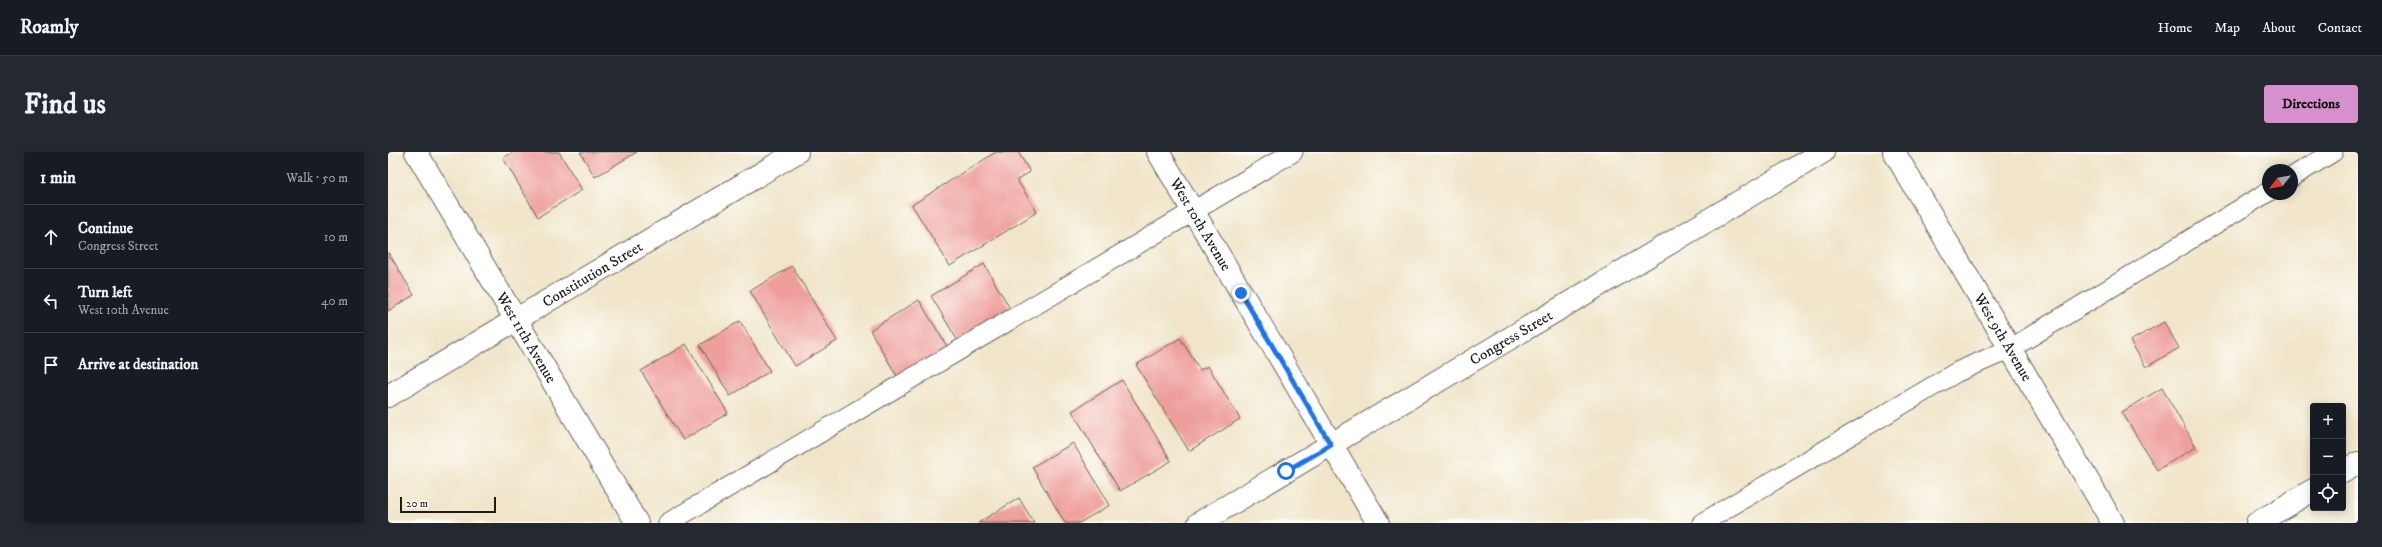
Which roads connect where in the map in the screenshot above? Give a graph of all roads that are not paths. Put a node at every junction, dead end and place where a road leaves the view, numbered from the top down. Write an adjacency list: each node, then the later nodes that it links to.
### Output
1 (416, 152): 11 (street, West 11th Avenue)
2 (797, 152): 11 (street, Constitution Street)
3 (1158, 152): 10 (street, West 10th Avenue)
4 (1293, 152): 10 (lane)
5 (1823, 152): 14 (street, Congress Street)
6 (1894, 152): 12 (street, West 9th Avenue)
7 (2333, 152): 8 (lane)
8 (2298, 173)
9 (2262, 196): 12 (lane)
10 (1193, 211): 14 (street, West 10th Avenue); 19 (lane)
11 (516, 320): 13 (street, Constitution Street); 18 (street, West 11th Avenue)
12 (2010, 349): 22 (lane); 23 (street, West 9th Avenue)
13 (388, 396)
14 (1331, 445): 20 (street, Congress Street); 21 (street, West 10th Avenue)
15 (2358, 463): 16 (street)
16 (2346, 470)
17 (2310, 492): 24 (street)
18 (637, 523)
19 (668, 523)
20 (1198, 523)
21 (1378, 523)
22 (1702, 523)
23 (2113, 523)
24 (2257, 523)

